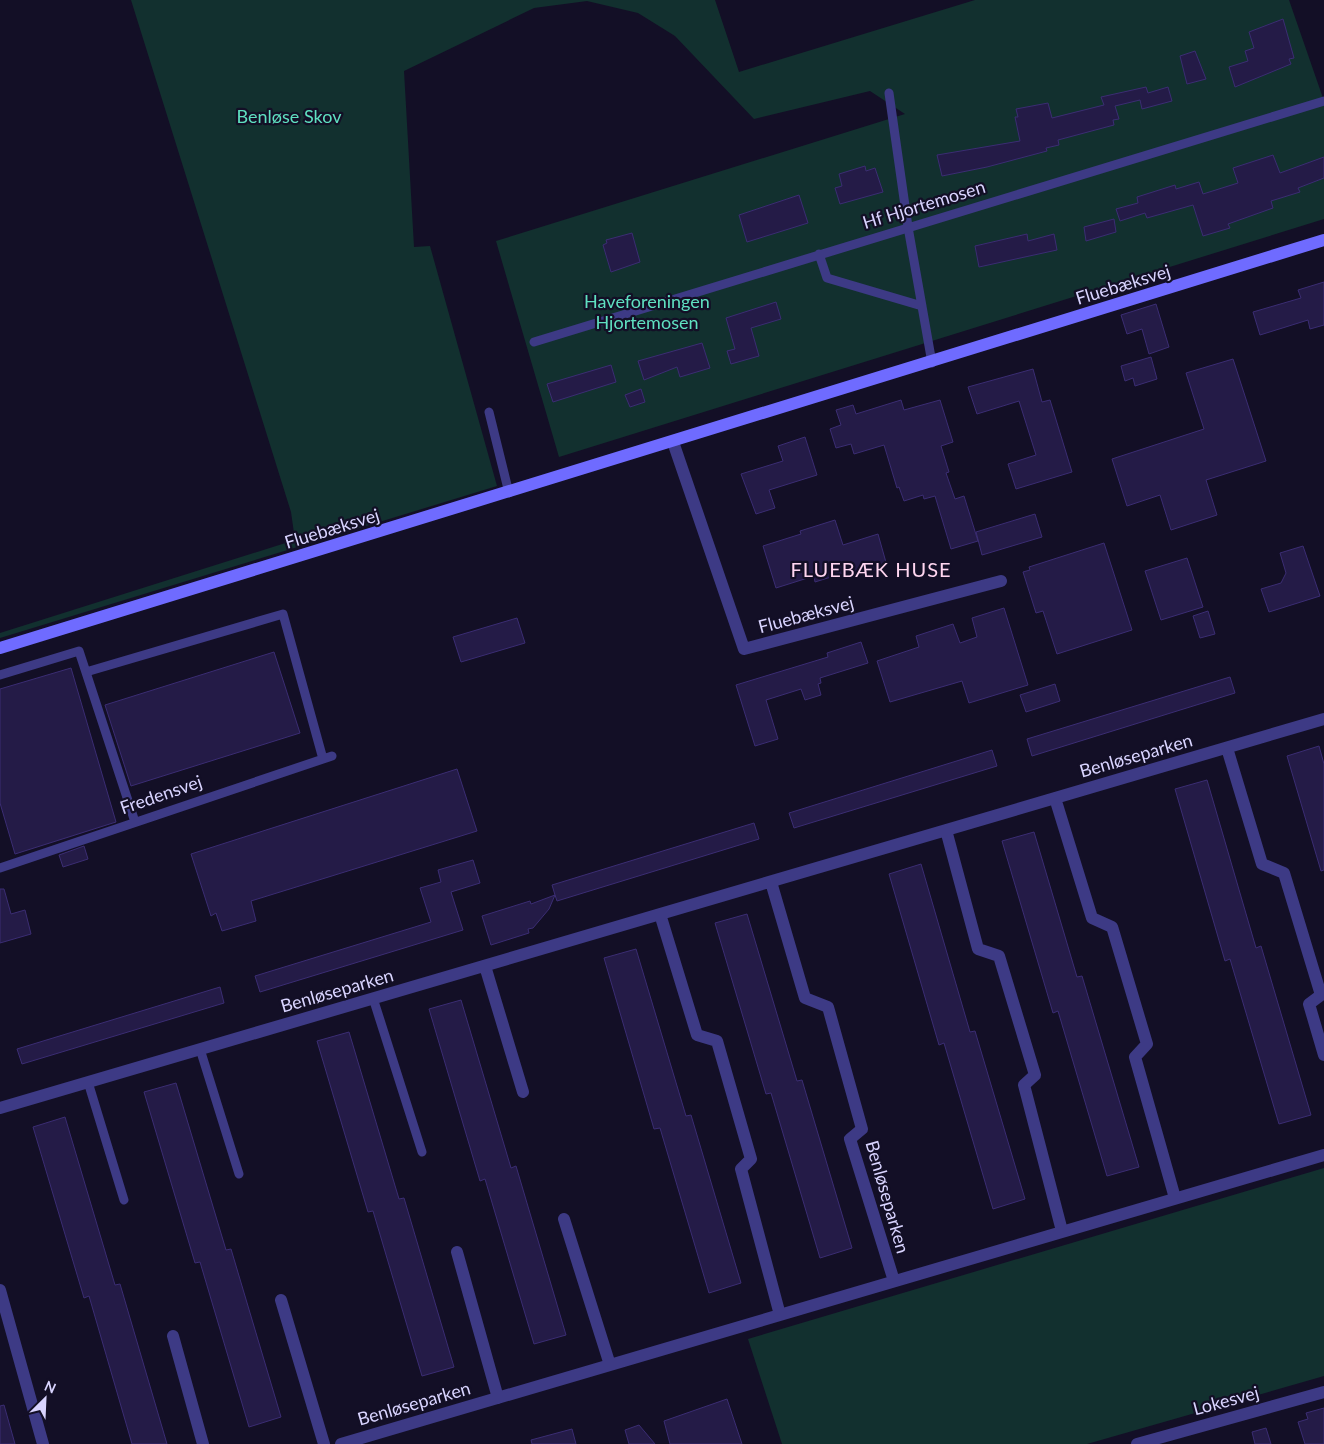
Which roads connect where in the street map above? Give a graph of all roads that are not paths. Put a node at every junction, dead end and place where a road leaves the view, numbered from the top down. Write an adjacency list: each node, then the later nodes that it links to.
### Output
1 (889, 92): 3 (lane)
2 (1324, 101): 3 (lane, Hf Hjortemosen)
3 (908, 227): 5 (lane, Hf Hjortemosen); 6 (lane)
4 (1324, 240): 8 (street, Fluebæksvej)
5 (819, 254): 6 (lane); 7 (lane, Hf Hjortemosen)
6 (922, 306): 8 (lane)
7 (534, 342)
8 (932, 362): 10 (street, Fluebæksvej)
9 (489, 412): 11 (lane)
10 (673, 442): 11 (street, Fluebæksvej); 12 (street, Fluebæksvej)
11 (510, 493): 13 (street, Fluebæksvej)
12 (1001, 581)
13 (0, 648)
14 (86, 672): 15 (lane); 19 (lane); 19 (lane, Fredensvej)
15 (0, 675)
16 (1324, 719): 17 (street, Benløseparken)
17 (1226, 748): 18 (street, Benløseparken); 27 (street)
18 (1055, 798): 20 (street, Benløseparken); 34 (street)
19 (135, 822): 21 (lane, Fredensvej)
20 (946, 830): 22 (street, Benløseparken); 37 (street)
21 (0, 868)
22 (770, 882): 23 (street, Benløseparken); 39 (street, Benløseparken)
23 (660, 914): 24 (street, Benløseparken); 42 (street)
24 (485, 966): 25 (street, Benløseparken); 29 (street)
25 (373, 998): 26 (street, Benløseparken); 31 (lane)
26 (200, 1049): 28 (street, Benløseparken); 33 (lane)
27 (1324, 1055)
28 (88, 1082): 30 (street, Benløseparken); 35 (lane)
29 (523, 1092)
30 (0, 1108)
31 (422, 1152)
32 (1324, 1155): 34 (street, Benløseparken)
33 (239, 1174)
34 (1175, 1198): 37 (street, Benløseparken)
35 (124, 1200)
36 (564, 1219): 44 (street)
37 (1062, 1231): 39 (street, Benløseparken)
38 (457, 1252): 46 (street, Benløseparken)
39 (894, 1281): 42 (street, Benløseparken)
40 (0, 1290): 48 (street)
41 (281, 1300): 50 (street)
42 (780, 1315): 44 (street, Benløseparken)
43 (174, 1336): 49 (street)
44 (610, 1365): 46 (street, Benløseparken)
45 (1324, 1392): 47 (street, Lokesvej)
46 (498, 1398): 51 (street, Benløseparken)
47 (1174, 1439): 52 (street, Lokesvej)
48 (43, 1444)
49 (203, 1444)
50 (324, 1444)
51 (341, 1444)
52 (1137, 1444)

